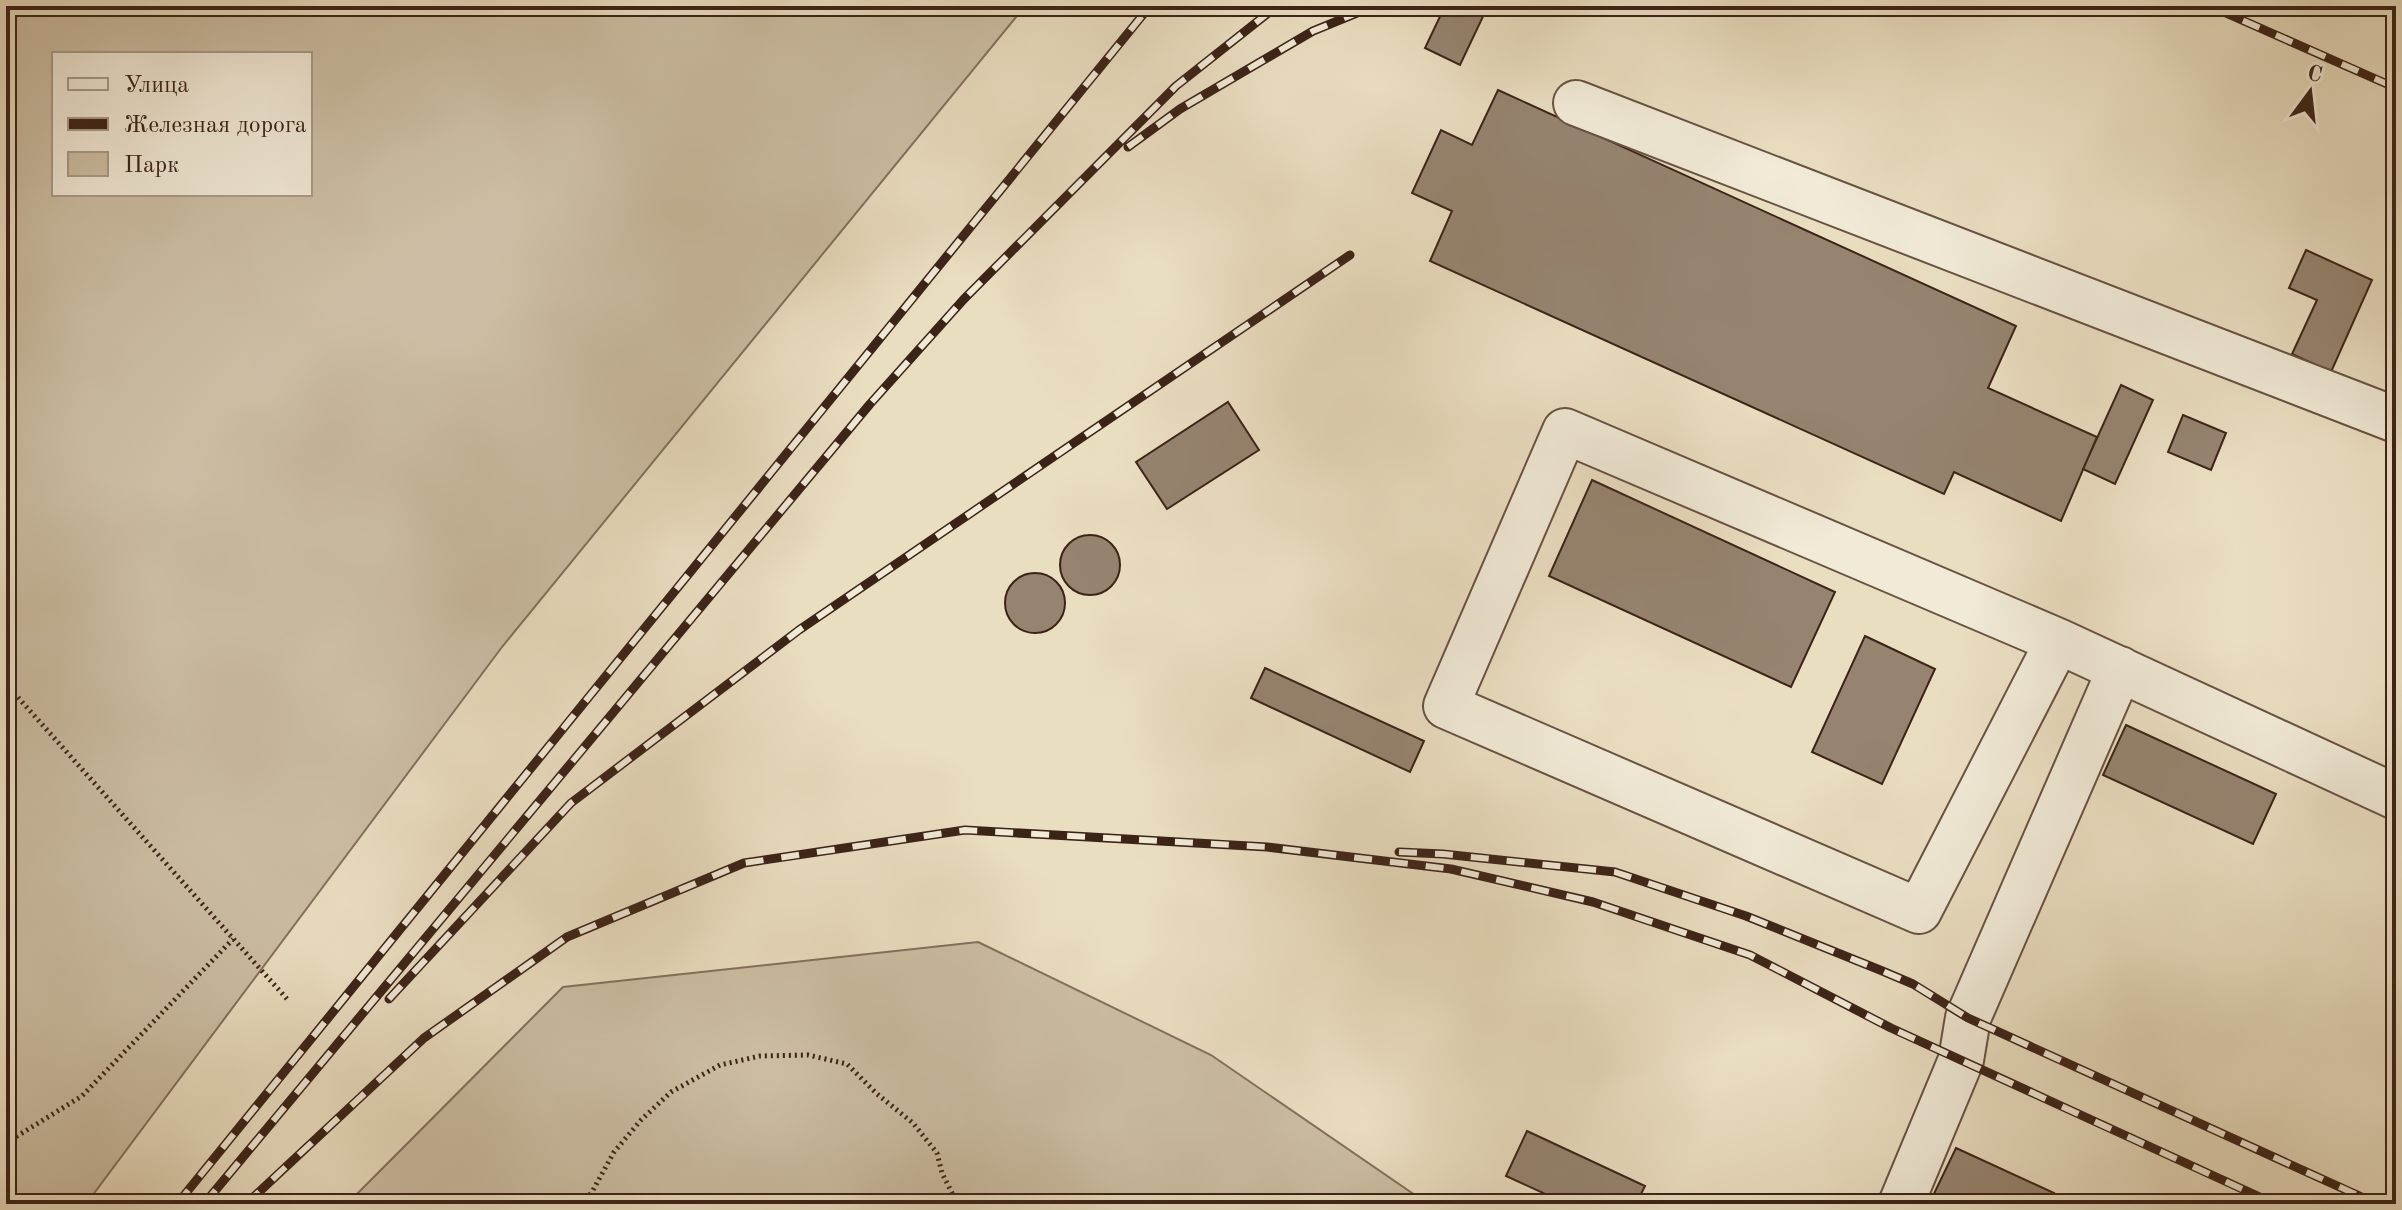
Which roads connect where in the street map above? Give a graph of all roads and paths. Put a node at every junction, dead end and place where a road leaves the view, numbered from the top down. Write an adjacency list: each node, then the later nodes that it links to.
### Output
1 (1576, 103): 2 (lane)
2 (2396, 420)
3 (2058, 641): 3 (lane); 4 (lane)
4 (2120, 669): 6 (lane); 12 (lane)
5 (6, 684): 7 (path)
6 (2396, 797)
7 (233, 939): 8 (path); 9 (path)
8 (287, 999)
9 (6, 1143)
10 (582, 1204): 11 (path)
11 (961, 1204)
12 (1901, 1204)

